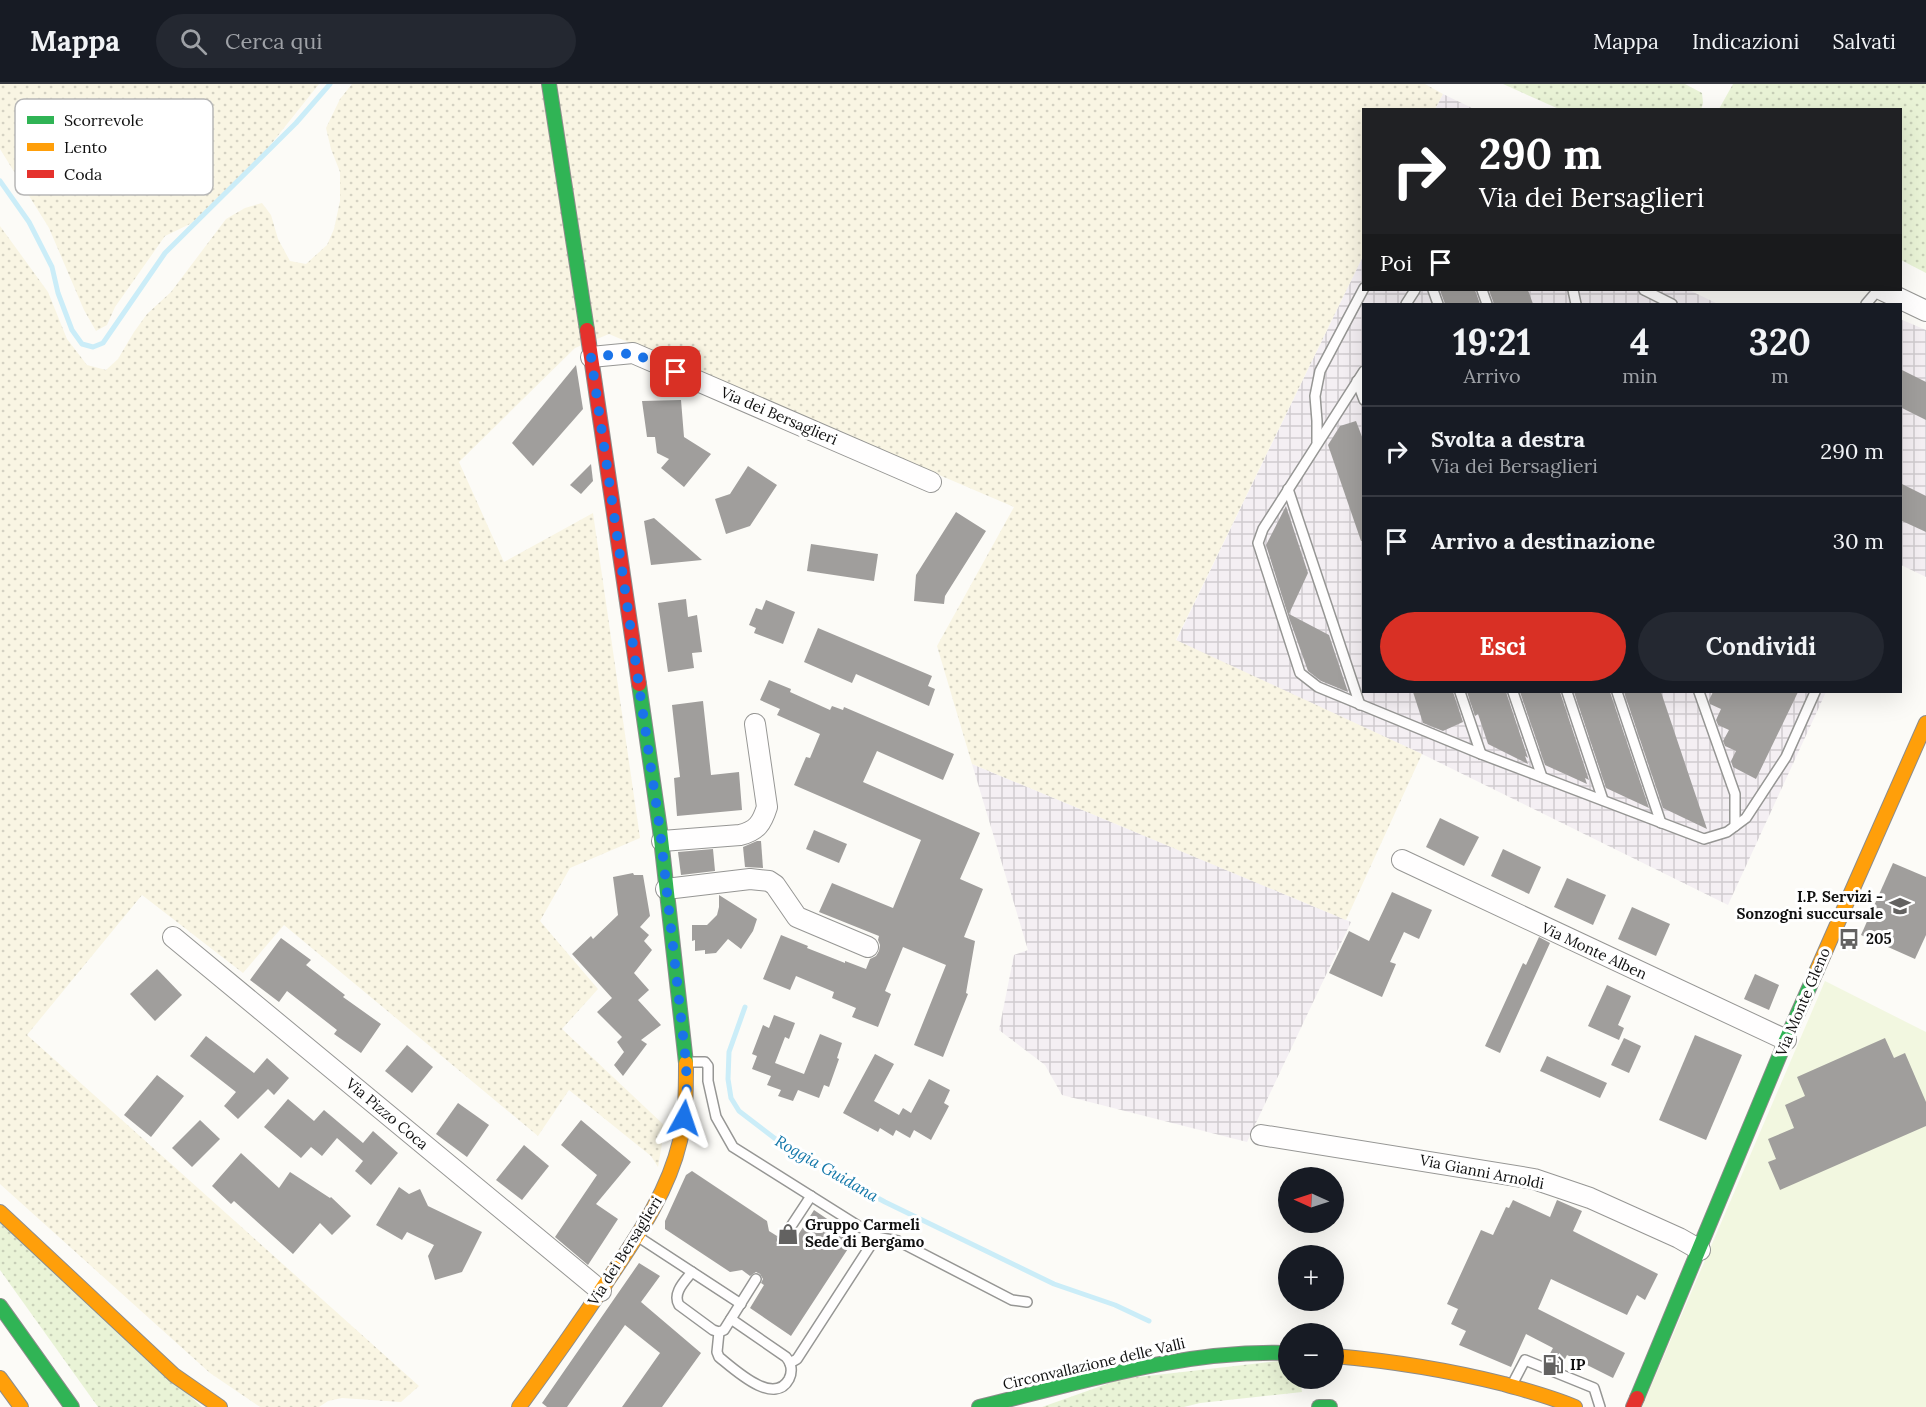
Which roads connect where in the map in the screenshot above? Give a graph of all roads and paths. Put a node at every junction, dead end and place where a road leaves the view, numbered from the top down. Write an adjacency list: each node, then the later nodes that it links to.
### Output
1 (549, 84): 8 (main road, Via dei Bersaglieri)
2 (1362, 291): 12 (lane)
3 (1646, 291): 5 (lane)
4 (1887, 295): 6 (lane); 7 (street)
5 (1670, 303)
6 (1868, 303)
7 (1926, 311)
8 (591, 357): 13 (street, Via dei Bersaglieri); 29 (main road, Via dei Bersaglieri)
9 (1362, 374): 10 (lane)
10 (1357, 381): 11 (lane); 12 (lane)
11 (1362, 395)
12 (1317, 444): 14 (lane)
13 (931, 482)
14 (1288, 489): 21 (lane); 21 (lane)
15 (1460, 693): 24 (lane)
16 (1513, 693): 25 (lane)
17 (1567, 693): 26 (lane)
18 (1617, 693): 27 (lane)
19 (1699, 693): 28 (lane)
20 (1815, 693): 28 (lane)
21 (1360, 705): 24 (lane)
22 (1926, 723): 34 (main road, Via Monte Gleno)
23 (755, 724): 29 (street)
24 (1481, 754): 25 (lane)
25 (1542, 777): 26 (lane)
26 (1603, 800): 27 (lane)
27 (1661, 823): 28 (lane)
28 (1735, 826)
29 (662, 841): 31 (main road, Via dei Bersaglieri)
30 (1402, 860): 34 (street, Via Monte Alben)
31 (666, 889): 33 (street); 35 (main road, Via dei Bersaglieri)
32 (173, 937): 45 (street, Via Pizzo Coca)
33 (868, 947)
34 (1786, 1040): 42 (main road, Via Monte Gleno)
35 (686, 1062): 37 (lane); 39 (main road, Via dei Bersaglieri)
36 (1261, 1134): 42 (street, Via Gianni Arnoldi)
37 (811, 1196): 40 (lane); 41 (lane)
38 (0, 1212): 60 (main road)
39 (637, 1236): 43 (lane); 45 (main road, Via dei Bersaglieri)
40 (876, 1237): 46 (lane); 53 (lane)
41 (782, 1240)
42 (1696, 1248): 57 (main road, Via Monte Gleno)
43 (692, 1272): 47 (lane); 50 (lane)
44 (756, 1280): 47 (lane)
45 (601, 1291): 55 (main road, Via dei Bersaglieri)
46 (1027, 1302)
47 (741, 1304): 49 (lane)
48 (0, 1306): 59 (main road)
49 (731, 1319): 50 (lane); 53 (lane)
50 (719, 1332): 53 (lane)
51 (1278, 1353): 63 (main road, Circonvallazione delle Valli)
52 (1344, 1357): 56 (main road)
53 (790, 1363)
54 (0, 1378): 58 (main road)
55 (536, 1385): 61 (main road, Via dei Bersaglieri); 62 (main road, Via dei Bersaglieri)
56 (1511, 1386): 66 (main road); 67 (lane)
57 (1635, 1402)
58 (21, 1407)
59 (72, 1407)
60 (220, 1407)
61 (505, 1407)
62 (519, 1407)
63 (979, 1407)
64 (1319, 1407): 65 (main road)
65 (1330, 1407)
66 (1575, 1407)
67 (1600, 1407)

